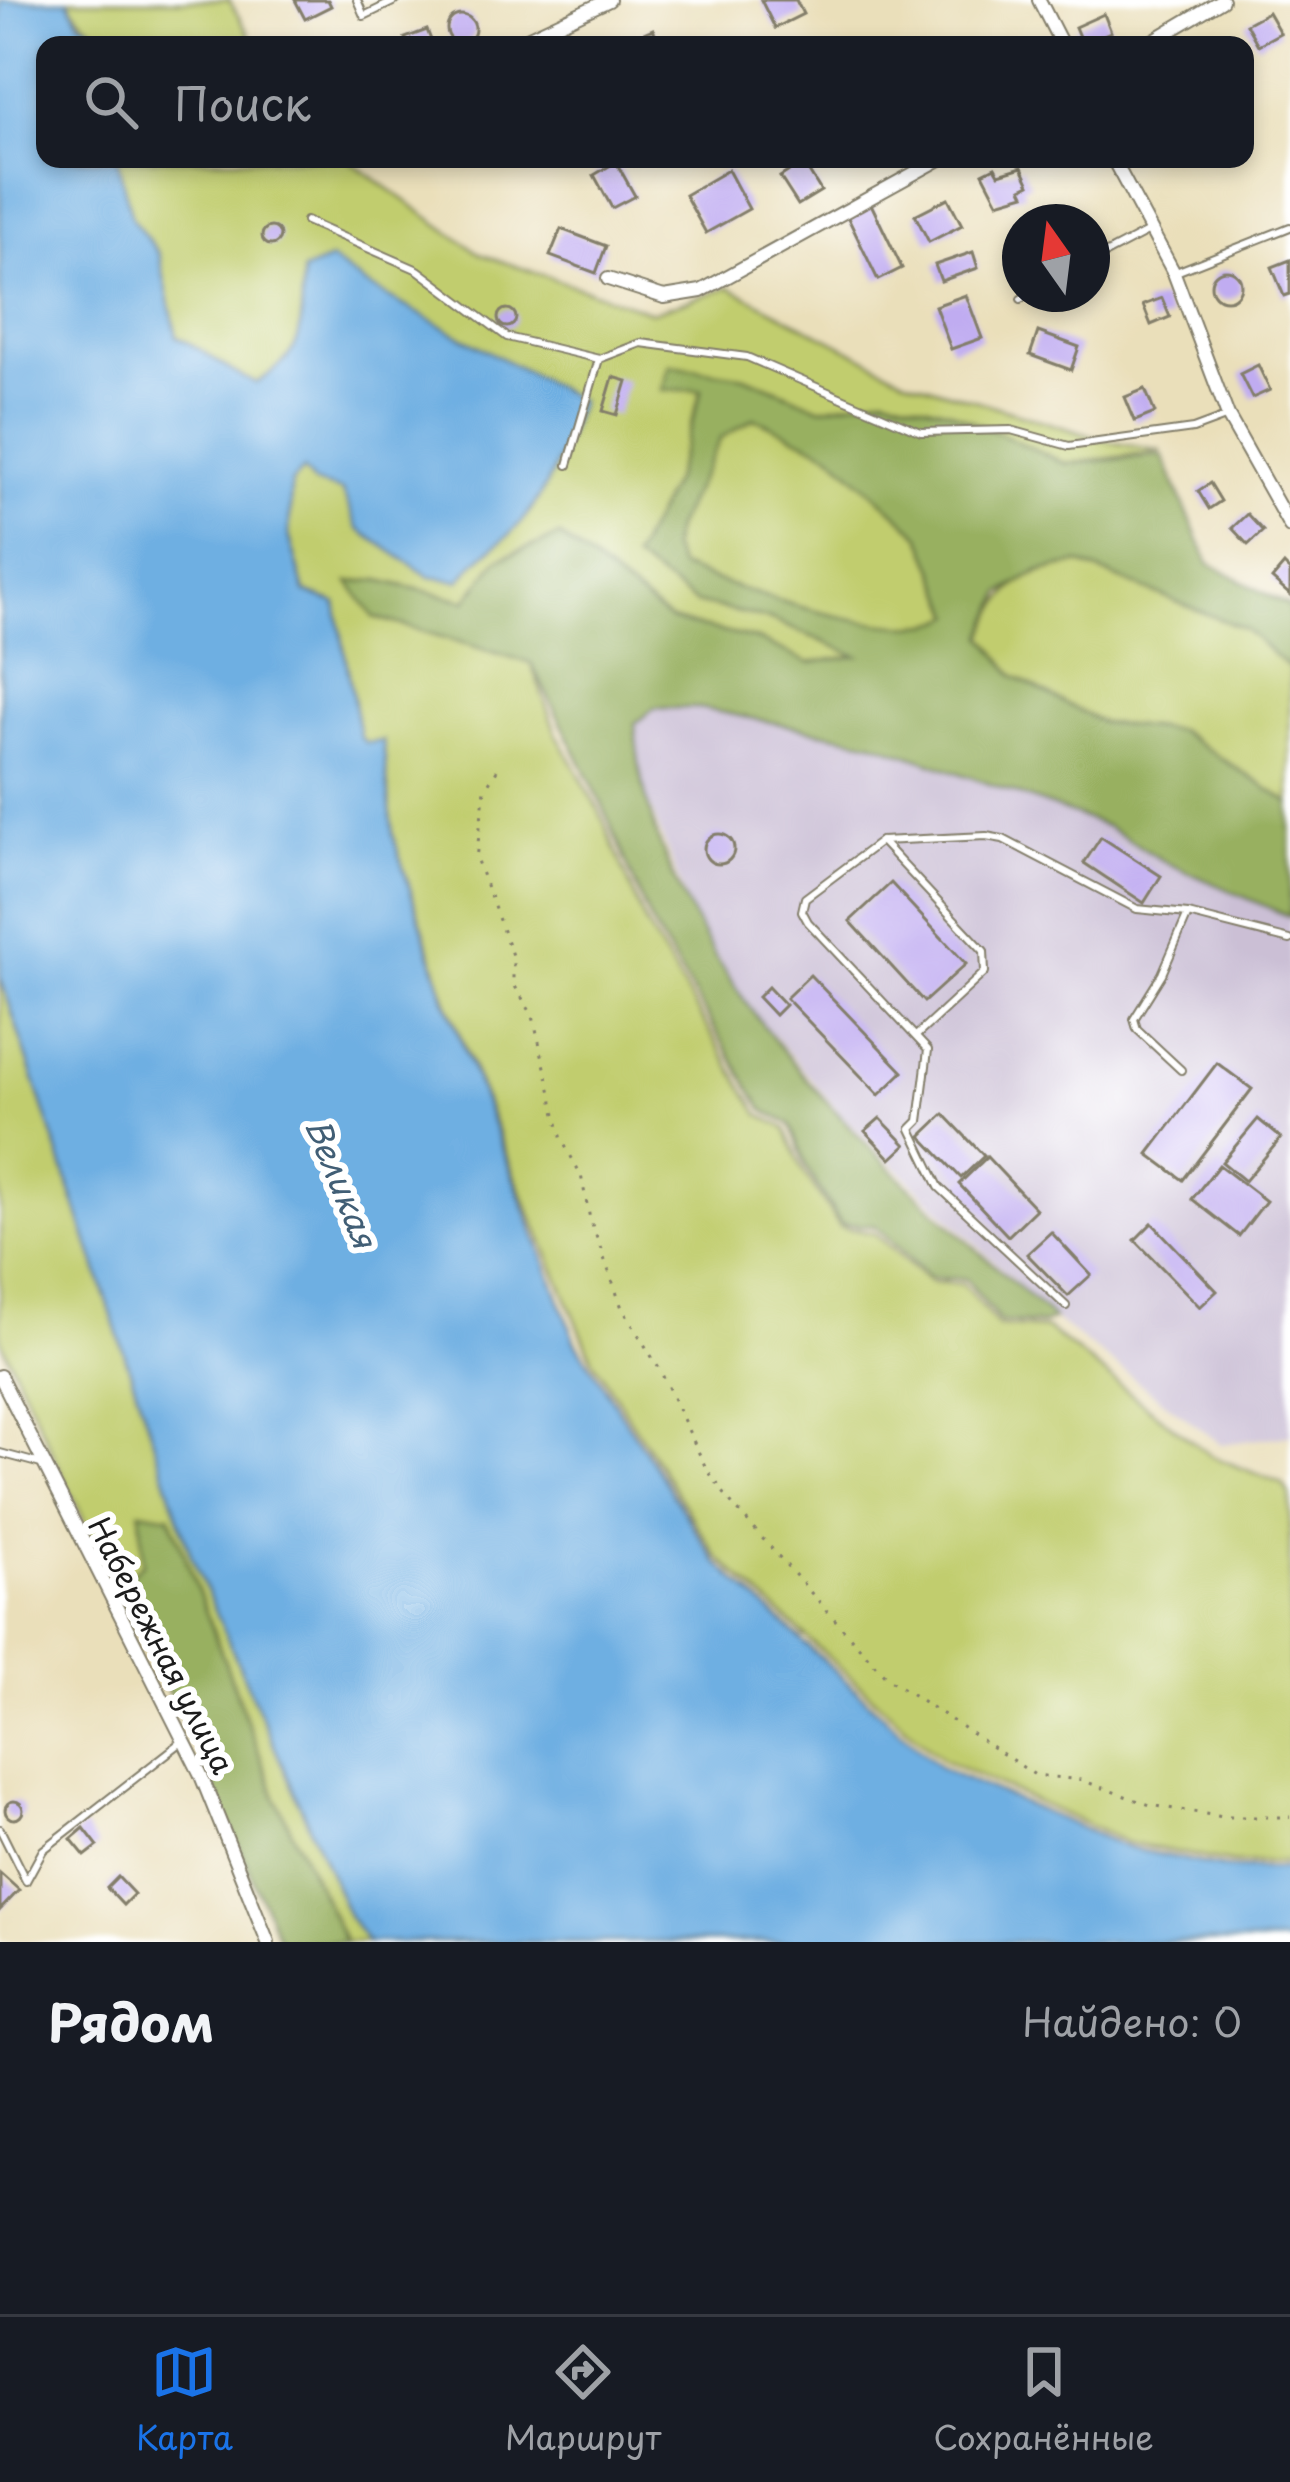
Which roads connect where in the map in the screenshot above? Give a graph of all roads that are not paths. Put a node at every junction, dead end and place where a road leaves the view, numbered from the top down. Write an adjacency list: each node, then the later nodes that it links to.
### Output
1 (357, 0): 2 (lane)
2 (397, 0)
3 (609, 0): 6 (street)
4 (1039, 0): 7 (street)
5 (1222, 0): 8 (street)
6 (531, 36)
7 (1057, 36)
8 (1161, 36)
9 (924, 168): 16 (street)
10 (1118, 168): 13 (street)
11 (306, 221): 17 (lane)
12 (1290, 227): 15 (lane)
13 (1154, 229): 14 (lane); 15 (street)
14 (1110, 252)
15 (1174, 273): 18 (street)
16 (608, 279)
17 (599, 359): 18 (lane); 19 (lane)
18 (1228, 416): 20 (street)
19 (568, 465)
20 (1290, 526)
21 (881, 841): 22 (lane); 24 (lane); 24 (lane)
22 (1188, 914): 23 (lane); 25 (lane)
23 (1290, 940)
24 (917, 1035): 26 (lane)
25 (1181, 1070)
26 (1066, 1306)
27 (0, 1376): 29 (street, Набережная улица)
28 (0, 1453): 29 (lane)
29 (40, 1464): 30 (street, Набережная улица)
30 (183, 1741): 31 (lane); 32 (street, Набережная улица)
31 (0, 1829)
32 (268, 1942)

